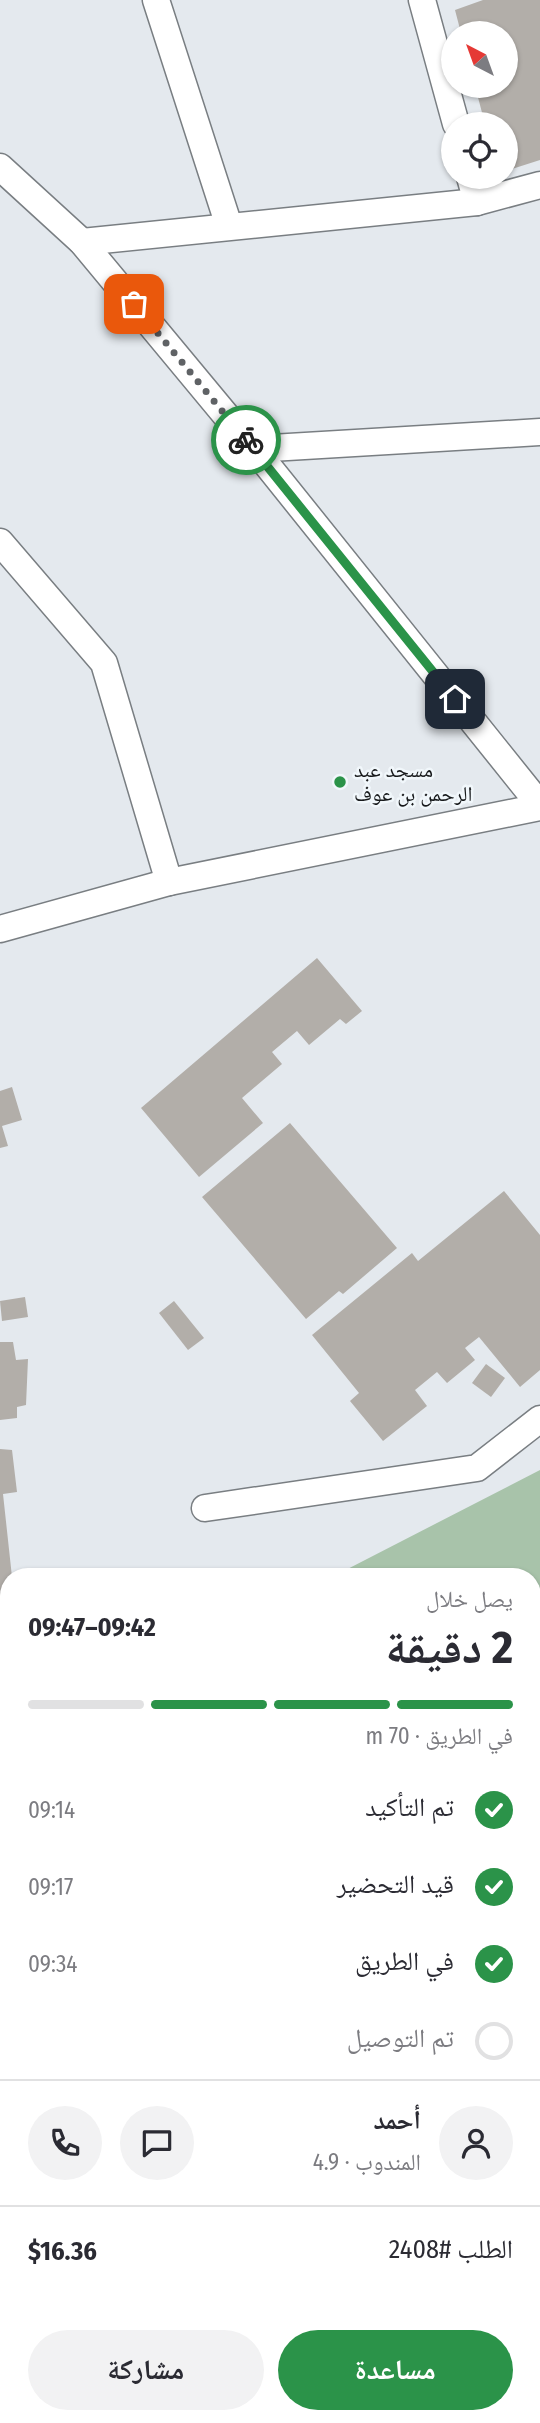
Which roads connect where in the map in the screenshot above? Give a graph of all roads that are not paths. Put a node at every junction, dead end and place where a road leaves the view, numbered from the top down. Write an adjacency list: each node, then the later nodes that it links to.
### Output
1 (156, 0): 8 (street)
2 (422, 0): 3 (street)
3 (453, 112)
4 (0, 167): 9 (street)
5 (540, 184): 6 (street)
6 (518, 186)
7 (473, 189): 8 (street)
8 (229, 226): 9 (street)
9 (82, 242): 11 (street)
10 (540, 432): 11 (street)
11 (254, 449): 13 (street)
12 (0, 542): 14 (street)
13 (540, 806): 14 (street)
14 (169, 882): 15 (street)
15 (0, 929)
16 (540, 1419): 17 (street)
17 (205, 1508)

